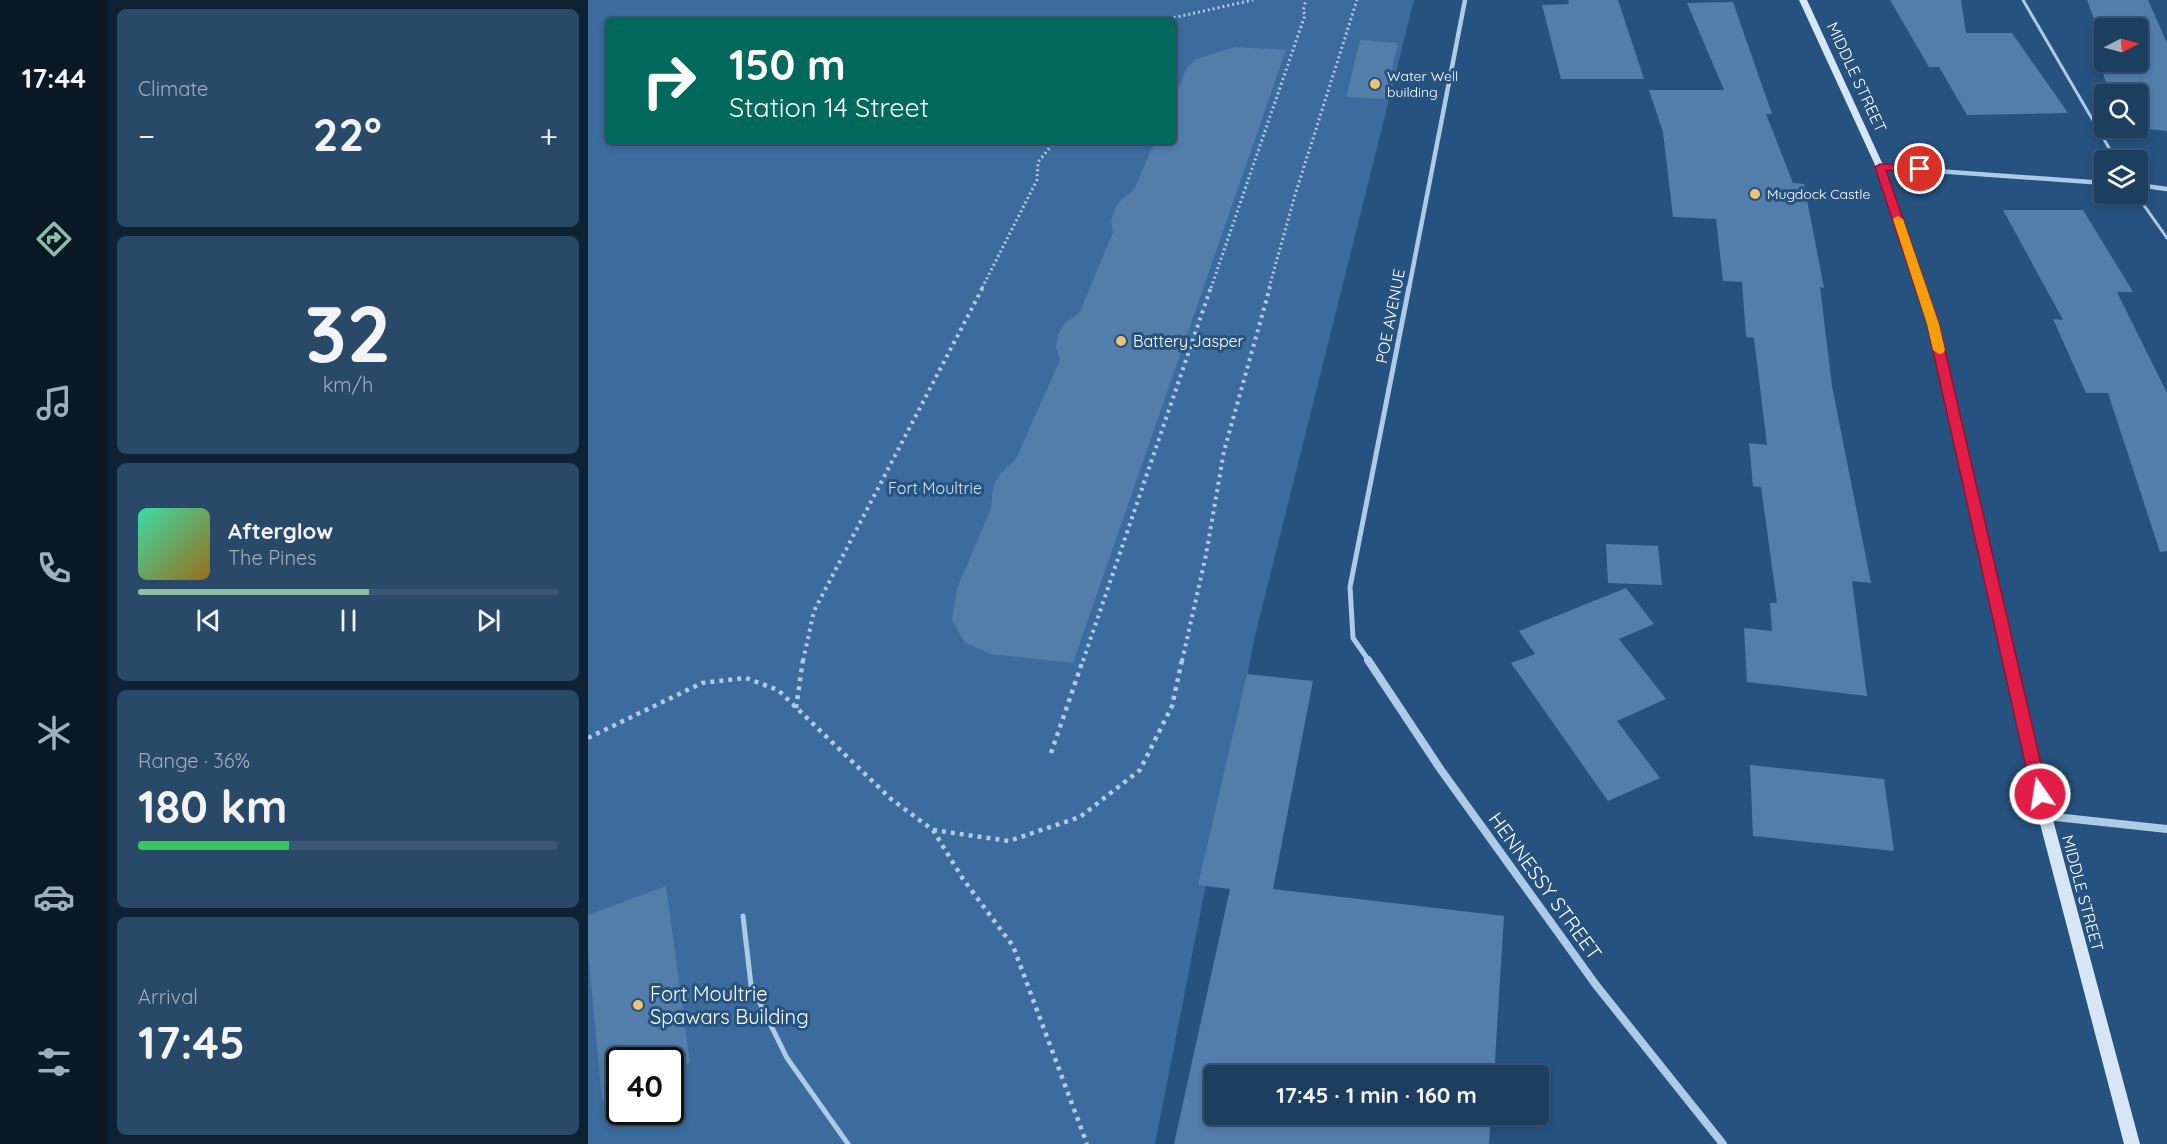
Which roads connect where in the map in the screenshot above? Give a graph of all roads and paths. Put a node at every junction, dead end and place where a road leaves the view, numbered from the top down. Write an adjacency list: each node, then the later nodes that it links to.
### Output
1 (1253, 0): 7 (path)
2 (1306, 0): 19 (path)
3 (1357, 0): 22 (path)
4 (1465, 0): 16 (street, POE AVENUE)
5 (1803, 0): 10 (street, MIDDLE STREET)
6 (2023, 0): 9 (lane)
7 (1172, 18)
8 (1053, 144): 17 (path)
9 (2110, 150)
10 (1880, 167): 11 (street); 20 (street, MIDDLE STREET)
11 (2094, 182)
12 (2148, 186): 13 (street)
13 (2167, 189)
14 (2143, 204): 15 (lane)
15 (2167, 238)
16 (1353, 638): 26 (street, HENNESSY STREET)
17 (796, 708): 18 (path); 22 (path)
18 (588, 738)
19 (1051, 753)
20 (2045, 816): 21 (street); 27 (street, MIDDLE STREET)
21 (2167, 829)
22 (933, 830): 25 (path)
23 (743, 916): 24 (lane)
24 (848, 1144)
25 (1087, 1144)
26 (1723, 1144)
27 (2132, 1144)

